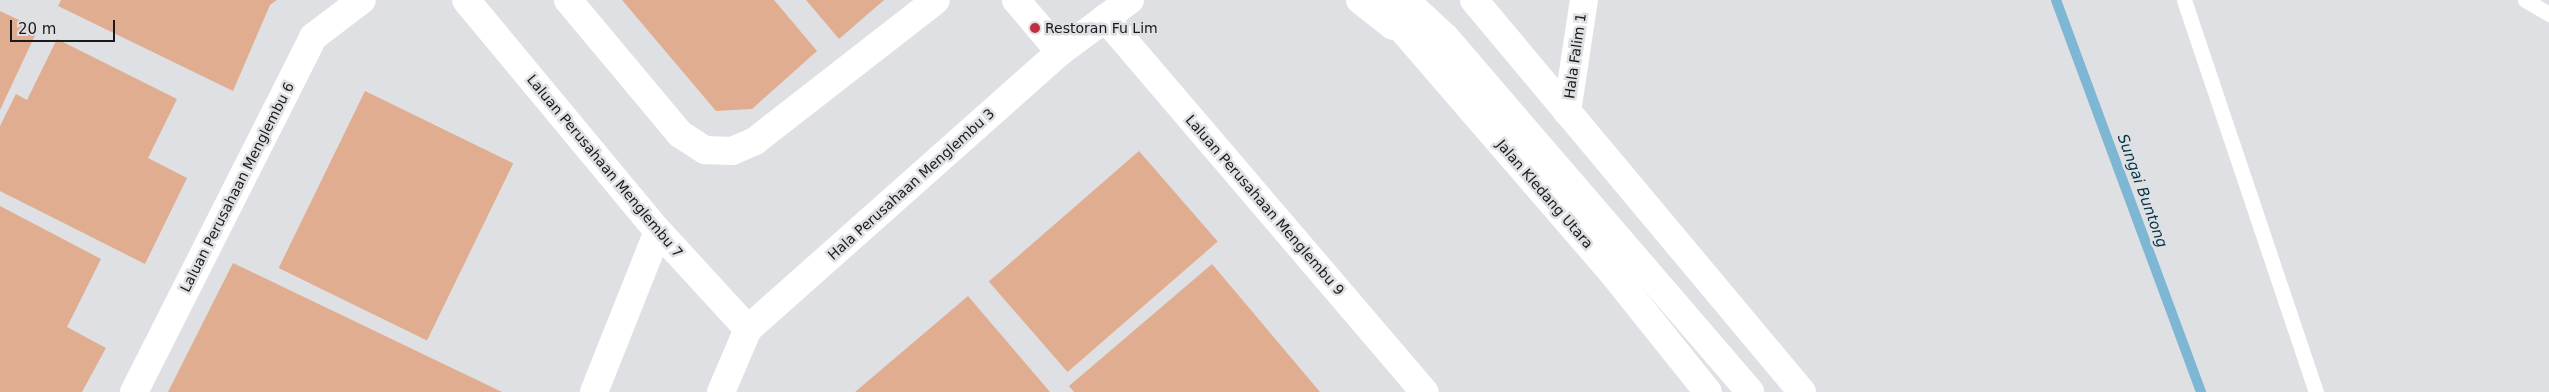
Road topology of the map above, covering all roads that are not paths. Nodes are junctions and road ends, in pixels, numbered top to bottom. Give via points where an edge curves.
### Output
1 (362, 0) edge
2 (466, 0) edge
3 (568, 0) edge
4 (936, 0) edge
5 (1016, 0) edge
6 (1130, 0) edge
7 (1360, 0) edge
8 (1377, 0) edge
9 (1405, 0) edge
10 (1584, 0) edge
11 (2184, 0) edge
12 (2525, 0) edge
13 (1481, 1) edge
14 (2549, 14) edge
15 (1105, 18) junction
16 (1410, 39) junction
17 (1060, 52) junction
18 (1567, 112) junction
19 (658, 231) junction
20 (748, 329) junction
21 (134, 392) edge
22 (594, 392) edge
23 (721, 392) edge
24 (1424, 392) edge
25 (1708, 392) edge
26 (1750, 392) edge
27 (1802, 392) edge
28 (2316, 392) edge

1 - 21 street, Laluan Perusahaan Menglembu 6 via 313,37
2 - 19 street, Laluan Perusahaan Menglembu 7
3 - 4 street via 680,134 705,150 732,152 755,141
5 - 17 street
6 - 15 street, Hala Perusahaan Menglembu 3
7 - 16 street
8 - 16 street, Jalan Kledang Utara
9 - 26 street via 1445,37
10 - 18 street, Hala Falim 1
11 - 28 lane
12 - 14 lane
13 - 18 street
15 - 17 street, Hala Perusahaan Menglembu 3
15 - 24 street, Laluan Perusahaan Menglembu 9
16 - 25 street, Jalan Kledang Utara via 1611,271
17 - 20 street, Hala Perusahaan Menglembu 3
18 - 27 street
19 - 20 street, Laluan Perusahaan Menglembu 7
19 - 22 street
20 - 23 street, Hala Perusahaan Menglembu 3

